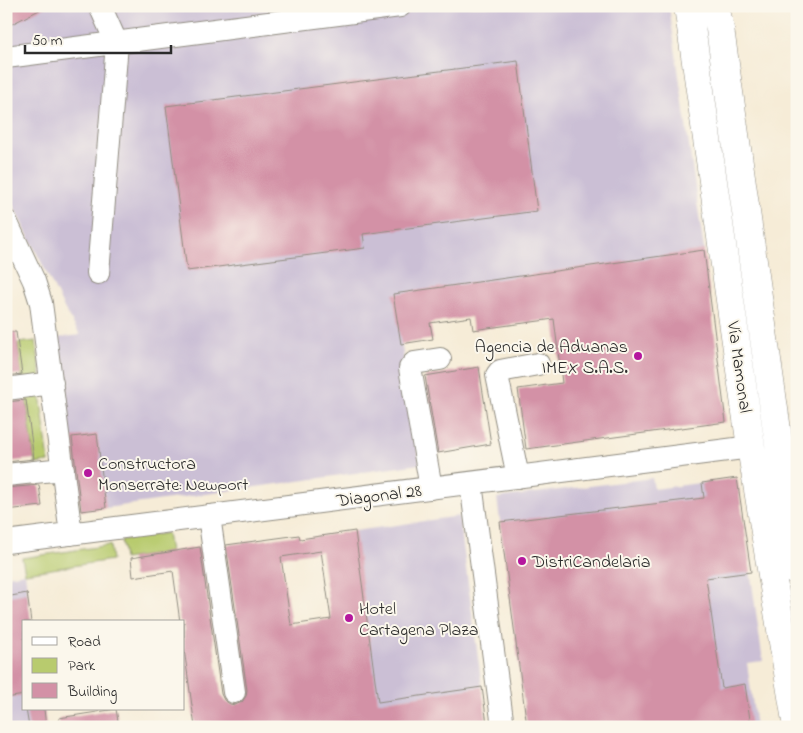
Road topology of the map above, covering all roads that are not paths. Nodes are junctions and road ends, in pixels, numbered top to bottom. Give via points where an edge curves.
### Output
1 (100, 6) edge
2 (400, 6) edge
3 (688, 6) edge
4 (715, 6) edge
5 (117, 44) junction
6 (6, 57) edge
7 (6, 221) edge
8 (98, 274) dead end
9 (440, 359) dead end
10 (538, 364) dead end
11 (52, 383) junction
12 (6, 389) edge
13 (751, 447) junction
14 (63, 469) junction
15 (6, 475) edge
16 (518, 477) junction
17 (471, 483) junction
18 (431, 488) junction
19 (209, 516) junction
20 (71, 534) junction
21 (6, 542) edge
22 (797, 571) edge
23 (234, 692) dead end
24 (503, 727) edge
25 (797, 727) edge

1 - 5 street
2 - 5 street
3 - 13 main road, Vía Mamonal
4 - 22 main road, Vía Mamonal
5 - 6 street
5 - 8 street
7 - 11 street via 41,303
9 - 18 street via 414,363 410,368
10 - 16 street via 500,371 497,375
11 - 12 street
11 - 14 street
13 - 16 street, Diagonal 28
13 - 25 main road, Vía Mamonal
14 - 15 street
14 - 20 street
16 - 17 street, Diagonal 28
17 - 18 street, Diagonal 28
17 - 24 street
18 - 19 street, Diagonal 28
19 - 20 street, Diagonal 28
19 - 23 street
20 - 21 street, Diagonal 28

